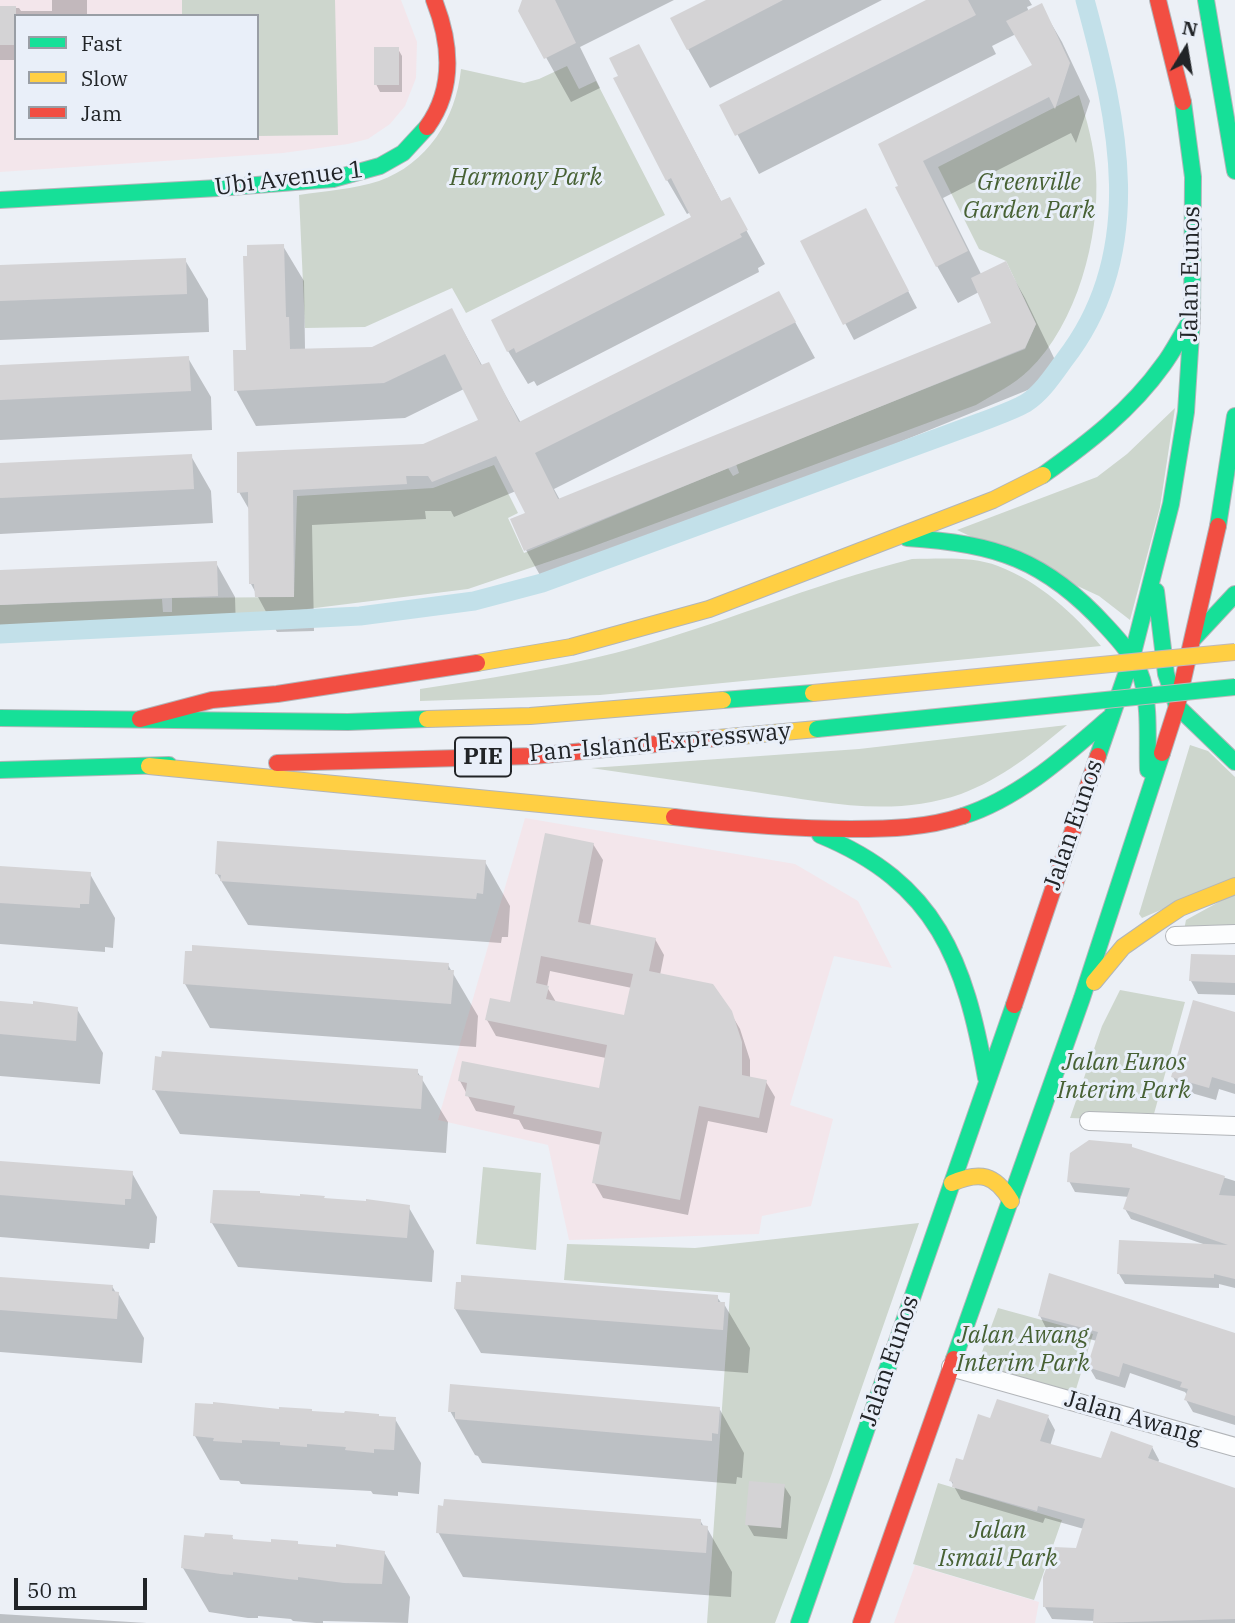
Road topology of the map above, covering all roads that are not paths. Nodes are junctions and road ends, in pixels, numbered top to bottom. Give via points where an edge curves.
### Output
1 (434, 0) edge
2 (1158, 0) edge
3 (1206, 0) edge
4 (1235, 171) edge
5 (0, 200) edge
6 (1192, 319) junction
7 (1235, 416) edge
8 (895, 538) junction
9 (1154, 571) junction
10 (1209, 571) junction
11 (1235, 594) edge
12 (1194, 637) junction
13 (1163, 652) junction
14 (1235, 652) edge
15 (1132, 657) junction
16 (1166, 674) junction
17 (1142, 678) junction
18 (1235, 687) edge
19 (1145, 702) junction
20 (1177, 706) junction
21 (1110, 717) junction
22 (0, 718) edge
23 (141, 719) junction
24 (1235, 762) edge
25 (149, 766) junction
26 (0, 770) edge
27 (1088, 783) junction
28 (1149, 792) junction
29 (809, 830) junction
30 (1235, 886) edge
31 (1235, 934) edge
32 (1175, 936) dead end
33 (1082, 998) junction
34 (987, 1083) junction
35 (1089, 1121) dead end
36 (1235, 1126) edge
37 (952, 1183) junction
38 (1011, 1200) junction
39 (951, 1367) junction
40 (1235, 1447) edge
41 (799, 1623) edge
42 (861, 1623) edge

1 - 5 main road, Ubi Avenue 1 via 449,53 443,98 418,139 379,166 291,183
2 - 6 main road, Jalan Eunos via 1181,90 1193,177
3 - 4 main road
6 - 8 main road via 1146,386 1087,444 1042,475 993,500
6 - 9 main road, Jalan Eunos via 1186,412
7 - 10 main road
8 - 15 main road via 964,542 1001,550 1034,566 1075,592
8 - 23 main road via 709,609 571,647 277,694 212,700
9 - 13 main road
9 - 15 main road, Jalan Eunos
10 - 12 main road
10 - 13 main road via 1183,626
11 - 12 main road
12 - 16 main road
12 - 20 main road
13 - 16 main road
13 - 17 main road
14 - 23 main road, Pan-Island Expressway / PIE, bridge via 530,716 348,722
15 - 17 main road
15 - 21 main road, Jalan Eunos
16 - 19 main road
16 - 20 main road
17 - 19 main road
17 - 21 main road
18 - 25 main road, Pan-Island Expressway / PIE, bridge via 533,756
19 - 27 main road
19 - 28 main road
20 - 24 main road
20 - 28 main road
21 - 27 main road, Jalan Eunos
21 - 29 main road via 1052,766 997,803 945,822 889,829
22 - 23 main road, Pan-Island Expressway / PIE
25 - 26 main road, Pan-Island Expressway / PIE
25 - 29 main road
27 - 34 main road, Jalan Eunos
28 - 33 main road
29 - 34 main road via 859,852 931,915 960,971
30 - 33 main road via 1180,908 1123,947
31 - 32 street
33 - 38 main road
34 - 37 main road, Jalan Eunos
35 - 36 street
37 - 38 main road via 988,1176
37 - 41 main road, Jalan Eunos
38 - 39 main road
39 - 40 street, Jalan Awang
39 - 42 main road

